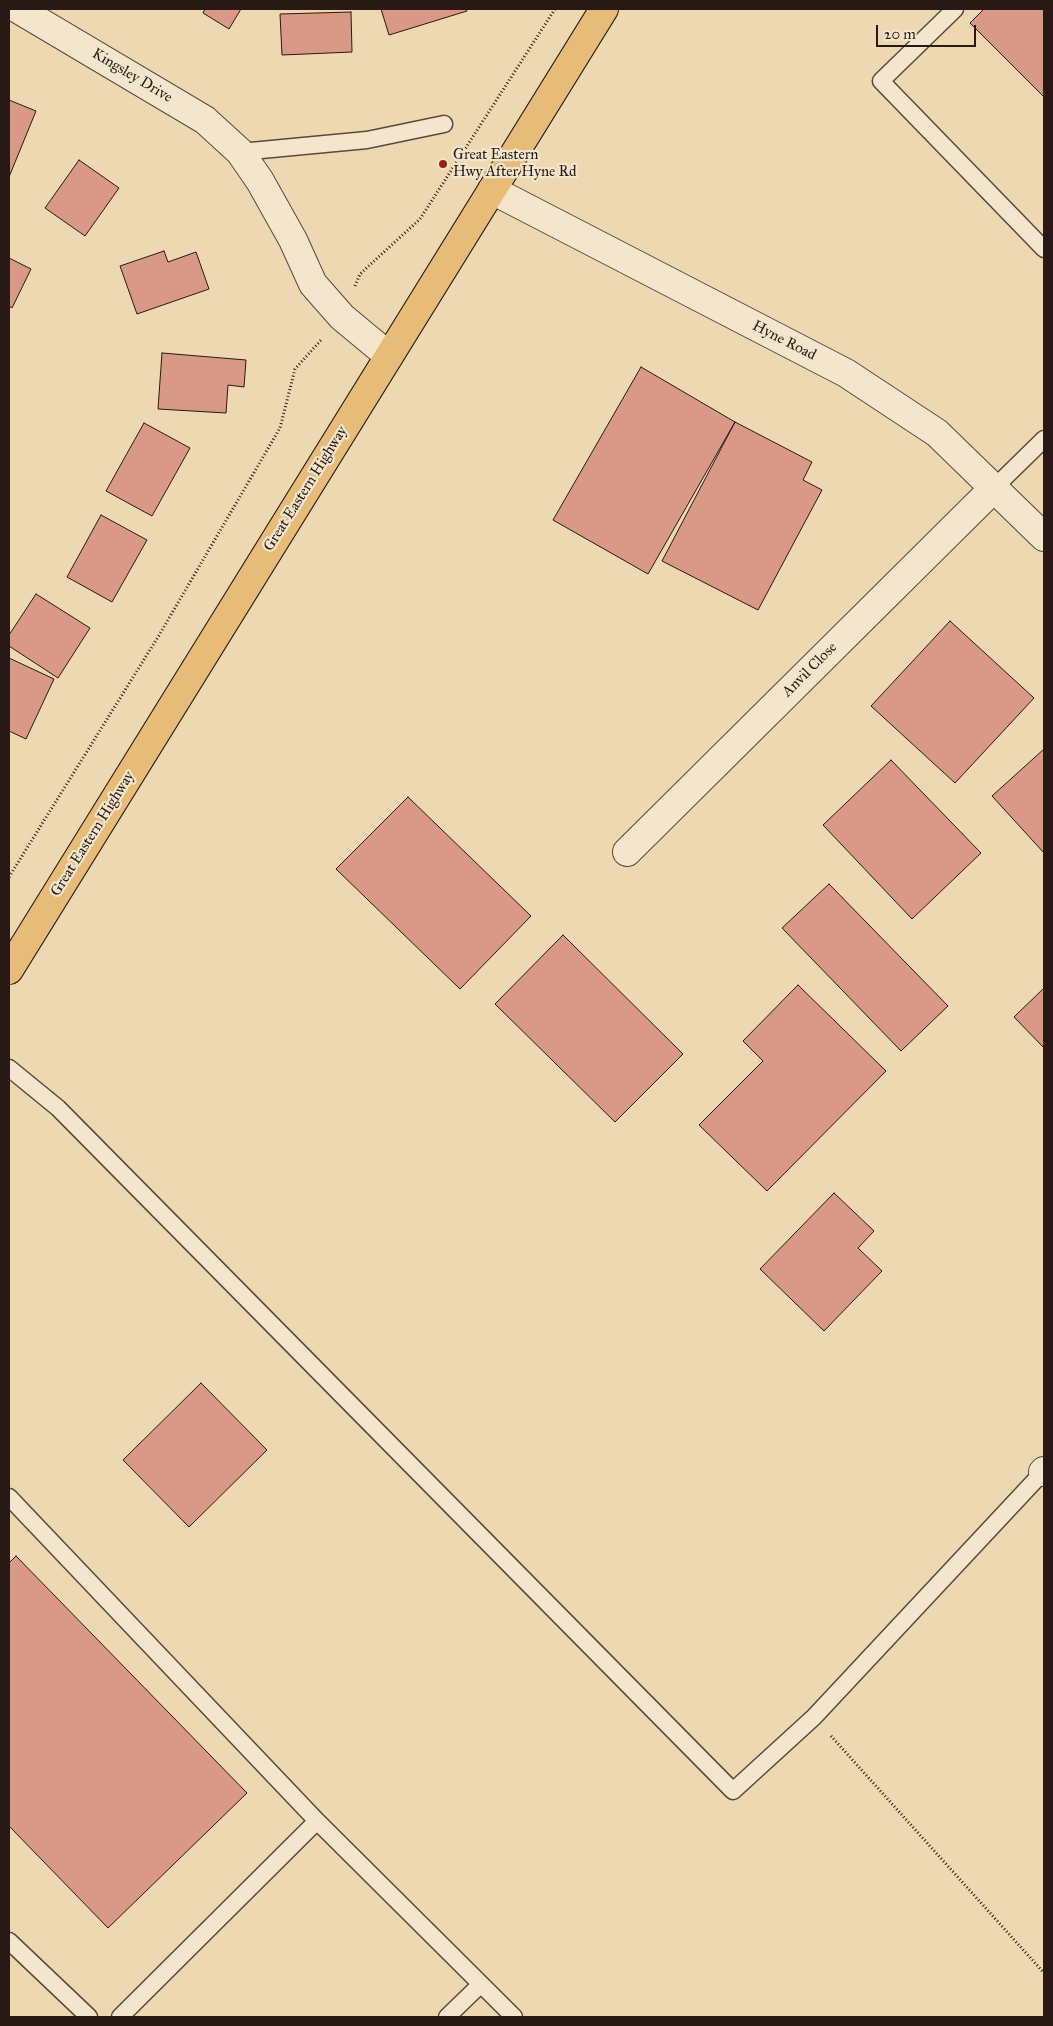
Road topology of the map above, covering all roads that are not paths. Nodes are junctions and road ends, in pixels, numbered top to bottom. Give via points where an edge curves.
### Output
1 (18, 9) edge
2 (604, 9) edge
3 (955, 9) edge
4 (444, 124) dead end
5 (240, 152) junction
6 (492, 190) junction
7 (1044, 249) edge
8 (388, 356) junction
9 (1044, 439) edge
10 (993, 489) junction
11 (1044, 538) edge
12 (627, 852) dead end
13 (9, 970) edge
14 (9, 1068) edge
15 (1044, 1471) edge
16 (9, 1497) edge
17 (317, 1821) junction
18 (9, 1941) edge
19 (481, 1984) junction
20 (89, 2017) edge
21 (120, 2017) edge
22 (447, 2017) edge
23 (514, 2017) edge

1 - 5 street, Kingsley Drive via 205,120
2 - 6 highway, Great Eastern Highway
3 - 7 lane via 881,81
4 - 5 lane via 367,140
5 - 8 street, Kingsley Drive via 293,240 313,284 342,316
6 - 8 highway, Great Eastern Highway
6 - 10 street, Hyne Road via 846,373 937,433
8 - 13 highway, Great Eastern Highway
9 - 10 lane
10 - 11 street, Hyne Road
10 - 12 street, Anvil Close
14 - 15 lane via 58,1108 733,1791 814,1717
16 - 17 lane
17 - 19 lane
17 - 21 lane
18 - 20 lane
19 - 22 lane
19 - 23 lane

